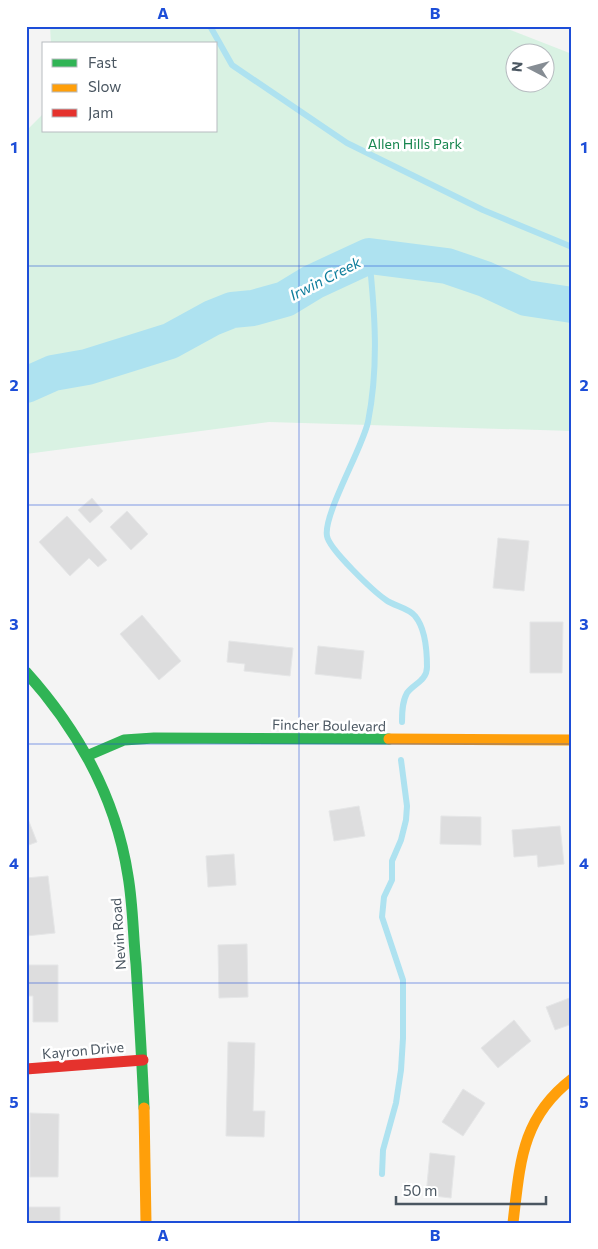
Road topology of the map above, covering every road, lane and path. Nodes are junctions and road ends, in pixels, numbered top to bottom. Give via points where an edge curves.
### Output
1 (26, 672) edge
2 (572, 740) edge
3 (90, 756) junction
4 (143, 1060) junction
5 (26, 1069) edge
6 (572, 1079) edge
7 (146, 1223) edge
8 (513, 1223) edge

1 - 3 street, Nevin Road via 47,693
2 - 3 street, Fincher Boulevard via 154,738 124,740
3 - 4 street, Nevin Road via 111,805 127,865
4 - 5 street, Kayron Drive
4 - 7 street, Nevin Road
6 - 8 street via 552,1095 528,1132

